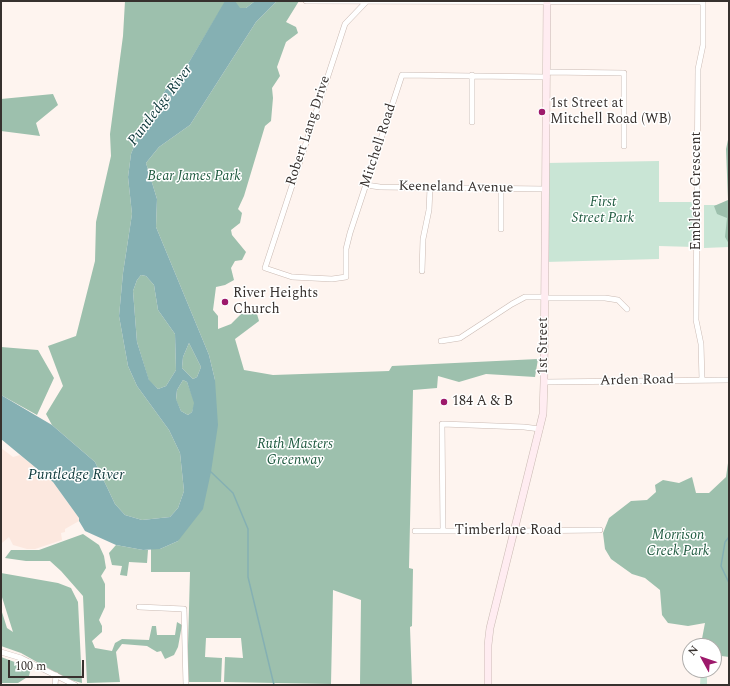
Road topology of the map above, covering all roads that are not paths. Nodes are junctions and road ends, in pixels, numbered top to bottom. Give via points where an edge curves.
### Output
1 (306, 1) edge
2 (366, 1) edge
3 (547, 2) edge
4 (703, 2) edge
5 (472, 75) junction
6 (547, 75) junction
7 (472, 122) dead end
8 (624, 146) dead end
9 (366, 185) junction
10 (430, 188) junction
11 (501, 188) junction
12 (546, 189) junction
13 (501, 229) dead end
14 (264, 268) joint
15 (422, 271) dead end
16 (545, 297) junction
17 (626, 309) dead end
18 (441, 341) dead end
19 (702, 380) junction
20 (729, 380) edge
21 (544, 382) junction
22 (540, 430) junction
23 (600, 530) dead end
24 (415, 531) dead end
25 (443, 531) junction
26 (515, 532) junction
27 (139, 607) dead end
28 (1, 652) edge
29 (56, 675) junction
30 (55, 685) edge
31 (74, 685) edge
32 (186, 685) edge
33 (488, 685) edge

1 - 2 street
2 - 3 street
2 - 14 street, Robert Lang Drive via 345,24
3 - 4 street
3 - 6 street, 1st Street
4 - 19 street, Embleton Crescent via 703,45 698,69 696,320 701,344
5 - 6 street, Mitchell Road
5 - 7 street
5 - 9 street, Mitchell Road via 402,75
6 - 8 street, Mitchell Road via 624,73
6 - 12 street, 1st Street
9 - 10 street, Keeneland Avenue
9 - 14 street, Mitchell Road via 348,243 346,277 292,277
10 - 11 street, Keeneland Avenue
10 - 15 street via 429,210 423,239
11 - 12 street, Keeneland Avenue
11 - 13 street
12 - 16 street, 1st Street
16 - 17 street via 605,298 618,300
16 - 18 street via 525,297 460,338
16 - 21 street, 1st Street
19 - 20 street, Arden Road
19 - 21 street, Arden Road
21 - 22 street, 1st Street
22 - 25 street via 524,427 442,424
22 - 26 street, 1st Street
23 - 26 street, Timberlane Road
24 - 25 street, Timberlane Road
25 - 26 street, Timberlane Road
26 - 33 street, 1st Street via 490,628
27 - 32 street via 184,609
28 - 29 street via 21,658
29 - 30 street
29 - 31 street

